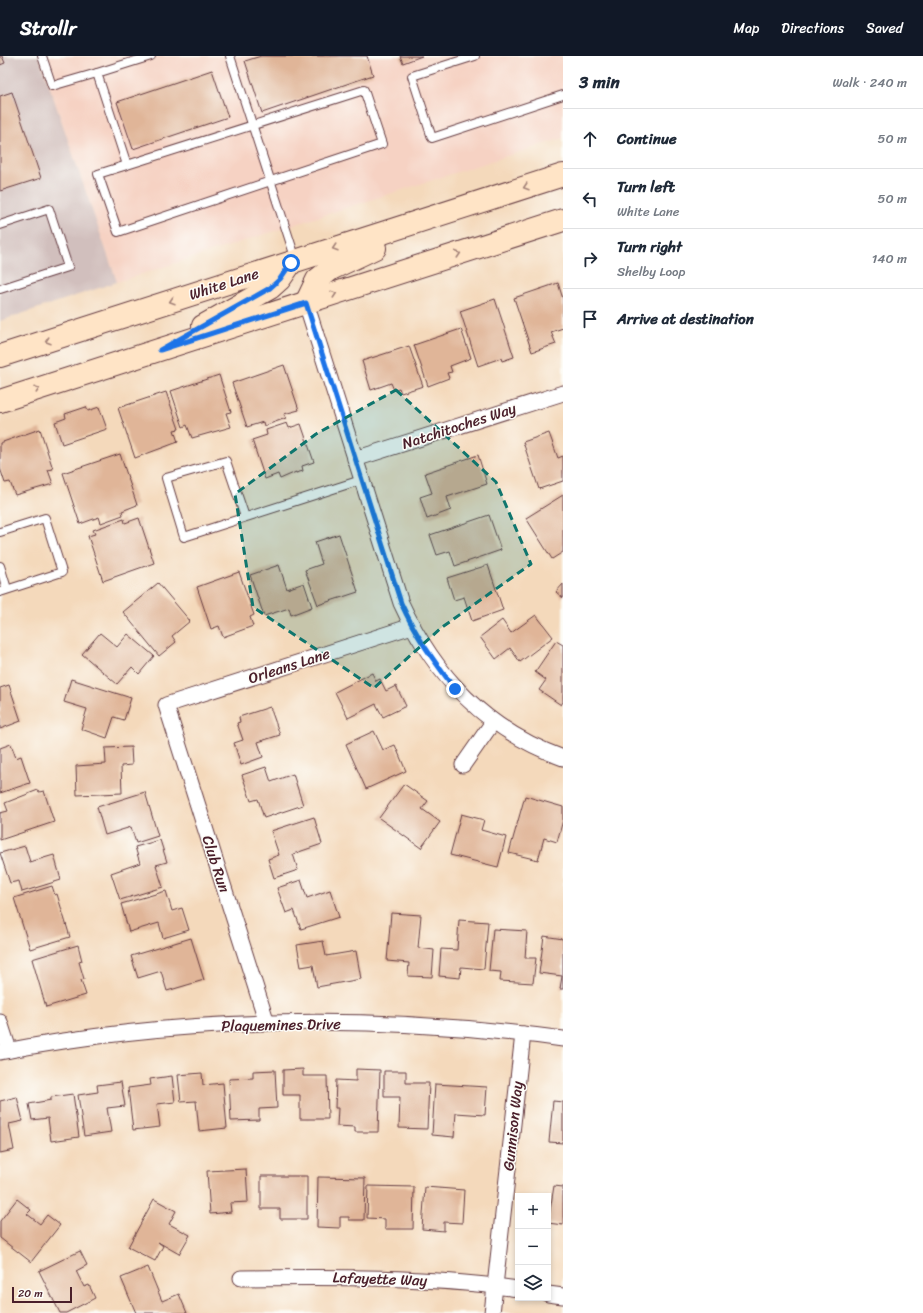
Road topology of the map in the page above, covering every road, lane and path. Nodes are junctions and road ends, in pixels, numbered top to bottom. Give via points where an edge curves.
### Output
1 (42, 56) edge
2 (151, 56) edge
3 (230, 56) edge
4 (475, 56) edge
5 (97, 73) junction
6 (563, 95) edge
7 (252, 125) junction
8 (127, 165) junction
9 (563, 175) edge
10 (271, 182) junction
11 (462, 208) junction
12 (563, 220) edge
13 (0, 225) edge
14 (294, 262) junction
15 (0, 289) edge
16 (306, 303) junction
17 (160, 350) junction
18 (0, 356) edge
19 (563, 393) edge
20 (0, 401) edge
21 (355, 459) junction
22 (361, 480) junction
23 (245, 517) junction
24 (0, 532) edge
25 (0, 566) edge
26 (4, 591) edge
27 (412, 626) junction
28 (166, 705) joint
29 (493, 722) junction
30 (563, 758) edge
31 (463, 766) dead end
32 (0, 1022) edge
33 (267, 1023) junction
34 (523, 1034) junction
35 (563, 1039) edge
36 (4, 1051) edge
37 (241, 1278) dead end
38 (495, 1286) junction
39 (515, 1289) edge
40 (551, 1294) edge
41 (563, 1296) edge
42 (492, 1313) edge

1 - 5 lane via 52,86
2 - 5 lane
3 - 7 lane
4 - 6 lane via 412,76 432,138
5 - 8 lane
7 - 8 lane
7 - 10 lane
7 - 10 lane via 364,90 382,144
8 - 10 lane via 98,174 118,232
9 -> 11 main road, White Lane
10 - 14 lane
11 -> 14 main road, White Lane
11 - 16 main road via 331,269 318,280
16 -> 12 main road
13 - 15 lane via 49,209 68,267
14 - 17 main road via 270,288
14 -> 18 main road, White Lane
16 - 17 main road
16 - 21 street
20 -> 17 main road
19 - 21 street, Natchitoches Way
21 - 22 street
22 - 23 lane
22 - 27 street via 401,603
23 - 23 lane via 184,537 166,478 226,461
24 - 26 lane via 45,518 62,572
25 - 26 lane
27 - 28 street, Orleans Lane
27 - 29 street via 429,655 455,689
28 - 33 street, Club Run
29 - 30 street via 542,751
29 - 31 street
32 - 36 street
33 - 34 street, Plaquemines Drive via 368,1023
33 - 36 street, Plaquemines Drive via 86,1038
34 - 35 street, Plaquemines Drive
34 - 38 street, Gunnison Way
37 - 38 street, Lafayette Way via 362,1277
38 - 39 street, Lafayette Way
38 - 42 street, Gunnison Way
40 - 41 street

